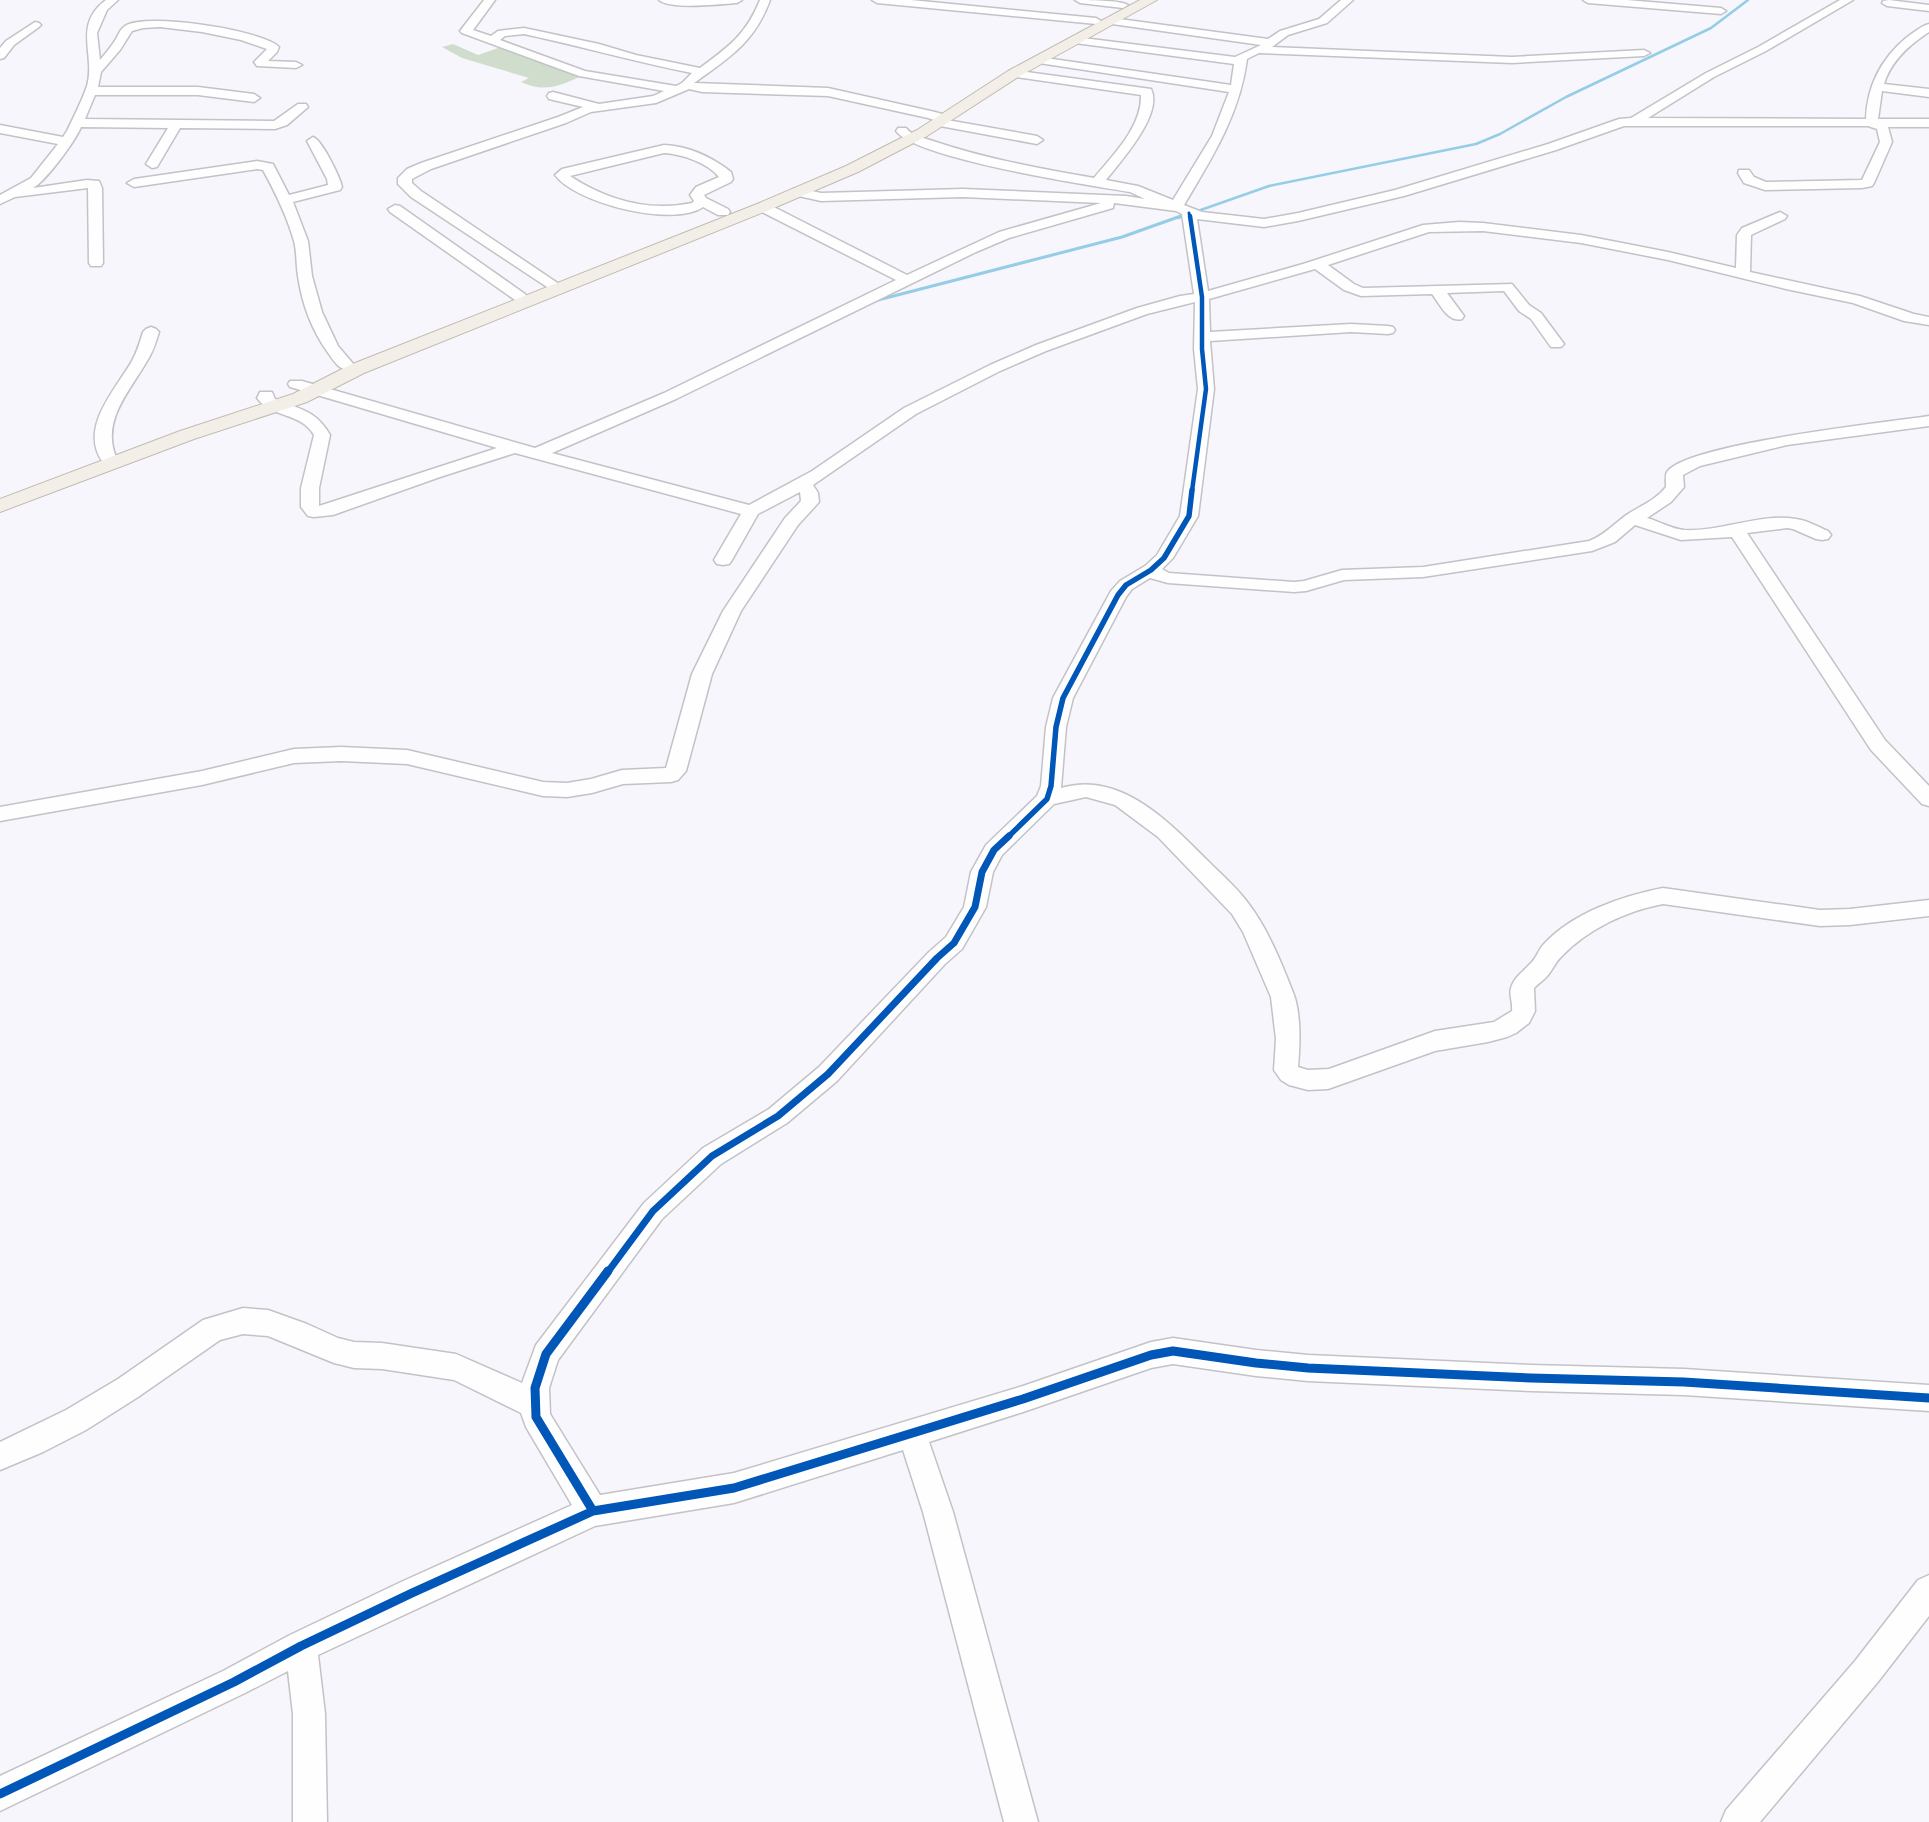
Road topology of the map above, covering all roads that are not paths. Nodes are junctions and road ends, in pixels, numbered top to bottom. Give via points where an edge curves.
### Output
1 (113, 0) edge
2 (490, 0) edge
3 (664, 0) edge
4 (737, 0) edge
5 (765, 0) edge
6 (877, 0) edge
7 (1080, 0) edge
8 (1348, 0) edge
9 (1588, 0) edge
10 (1848, 0) edge
11 (1887, 3) dead end
12 (1929, 8) edge
13 (1129, 9) edge
14 (1721, 11) dead end
15 (35, 25) dead end
16 (1929, 27) edge
17 (1266, 30) dead end
18 (1284, 33) junction
19 (1075, 40) junction
20 (619, 41) dead end
21 (496, 43) junction
22 (1272, 43) junction
23 (1258, 50) junction
24 (1307, 52) junction
25 (1644, 53) dead end
26 (624, 54) junction
27 (0, 56) edge
28 (1039, 60) junction
29 (1240, 62) junction
30 (296, 65) dead end
31 (1303, 65) dead end
32 (95, 71) junction
33 (702, 72) junction
34 (1013, 74) junction
35 (688, 85) junction
36 (1877, 87) junction
37 (1235, 89) junction
38 (675, 90) junction
39 (90, 91) junction
40 (1929, 93) edge
41 (553, 96) dead end
42 (254, 98) dead end
43 (598, 107) junction
44 (302, 108) dead end
45 (938, 119) junction
46 (1634, 122) junction
47 (78, 123) junction
48 (1929, 123) edge
49 (176, 124) junction
50 (1872, 124) junction
51 (0, 129) edge
52 (907, 134) junction
53 (1037, 140) dead end
54 (313, 141) dead end
55 (67, 142) junction
56 (152, 164) dead end
57 (1744, 172) dead end
58 (1098, 181) junction
59 (134, 183) dead end
60 (800, 192) junction
61 (15, 193) junction
62 (0, 200) edge
63 (285, 200) junction
64 (1126, 200) junction
65 (701, 201) junction
66 (763, 207) junction
67 (395, 210) dead end
68 (1182, 210) junction
69 (723, 212) junction
70 (1780, 216) dead end
71 (96, 262) dead end
72 (1317, 264) junction
73 (1743, 274) junction
74 (906, 280) junction
75 (552, 284) junction
76 (1436, 290) junction
77 (520, 297) junction
78 (1202, 297) junction
79 (1457, 316) dead end
80 (1929, 321) edge
81 (1388, 330) dead end
82 (151, 332) dead end
83 (1202, 337) junction
84 (1556, 344) dead end
85 (347, 366) junction
86 (296, 384) junction
87 (315, 390) junction
88 (272, 400) junction
89 (1929, 421) edge
90 (515, 448) junction
91 (535, 454) junction
92 (108, 457) junction
93 (803, 483) junction
94 (0, 499) edge
95 (0, 506) edge
96 (751, 511) junction
97 (1634, 519) junction
98 (1737, 531) junction
99 (1822, 535) dead end
100 (723, 560) dead end
101 (1151, 570) junction
102 (1929, 798) edge
103 (1047, 799) junction
104 (0, 814) edge
105 (1929, 908) edge
106 (1929, 1398) edge
107 (536, 1405) junction
108 (912, 1434) junction
109 (0, 1456) edge
110 (594, 1510) junction
111 (1927, 1598) edge
112 (302, 1646) junction
113 (0, 1794) edge
114 (310, 1822) edge
115 (1020, 1822) edge
116 (1738, 1822) edge

1 - 32 street via 102,8 91,34
2 - 21 street via 466,31
3 - 4 street
5 - 33 street via 759,16 736,47
6 - 13 street
7 - 13 street
8 - 18 street via 1323,21
9 - 14 street
10 - 46 street via 1710,75
11 - 12 street
13 - 19 main road
13 - 22 street
13 - 45 main road
15 - 27 street via 10,43
16 - 36 street via 1898,49
17 - 18 street
18 - 22 street
19 - 28 main road
19 - 29 street
20 - 26 street
21 - 26 street via 493,40 502,33 524,31
21 - 38 street via 583,74
22 - 23 street
23 - 24 street
23 - 29 street via 1242,56
24 - 25 street via 1526,60
24 - 31 street
26 - 33 street
28 - 34 main road
28 - 37 street
29 - 37 street
30 - 32 street via 261,64 273,48 221,32 190,26 141,25 127,30
32 - 39 street
33 - 35 street
34 - 45 main road
34 - 58 street via 1147,92 1147,104 1135,134
35 - 38 street
35 - 45 street via 828,92 868,99
36 - 40 street
36 - 50 street via 1871,108
37 - 68 street via 1226,123
38 - 43 street via 651,100
39 - 42 street via 198,91
39 - 47 street
41 - 43 street
43 - 75 street via 426,166 405,178 405,184 416,194
44 - 49 street via 275,125
45 - 52 main road
45 - 53 street
46 - 50 street
46 - 68 street via 1616,123 1568,142 1399,193 1298,217 1255,223 1200,216
47 - 49 street
47 - 55 street
48 - 50 street
49 - 56 street
50 - 57 street via 1882,127 1886,142 1867,183 1764,186 1749,180
51 - 55 street
52 - 58 street via 998,165
52 - 60 main road via 864,163
52 - 69 main road via 843,168 746,208
54 - 63 street via 334,179 334,187
55 - 61 street via 36,181
58 - 68 street via 1142,191
59 - 63 street via 264,165 269,168
60 - 64 street via 821,197 963,193
60 - 66 main road
61 - 62 street
61 - 71 street via 87,184 95,186
63 - 85 street via 301,242 313,308 332,348
64 - 68 street
64 - 74 street via 1004,235
65 - 65 street via 697,206 680,210 633,209 608,201 561,175 674,149 726,175 726,179 697,194
65 - 69 street
66 - 74 street
66 - 87 main road via 404,350
67 - 77 street
68 - 78 street
69 - 75 main road via 718,219
70 - 73 street via 1744,235
72 - 73 street via 1428,228 1459,226 1581,239
72 - 76 street via 1349,287 1362,292
72 - 78 street
73 - 80 street via 1855,299 1901,316
74 - 91 street via 670,396
75 - 77 main road
76 - 79 street
76 - 84 street via 1507,287 1524,308 1536,316
77 - 85 main road
78 - 83 street
78 - 93 street via 1142,311 995,368 910,411
81 - 83 street via 1351,328
82 - 92 street via 141,358 109,414 103,443
83 - 101 street via 1206,389 1189,516 1164,558
85 - 86 main road
86 - 87 street
86 - 88 main road
87 - 88 main road
87 - 90 street
88 - 90 street via 309,417 322,435 310,488 310,507 314,512 327,511
88 - 92 main road
88 - 95 main road
89 - 97 street via 1787,440 1694,462 1674,474 1676,486 1668,497
90 - 91 street
91 - 96 street
92 - 94 main road
93 - 96 street
93 - 104 street via 810,502 790,522 732,611 702,674 676,772 671,775 622,776 592,786 543,789 407,757 294,756 202,778
96 - 100 street
97 - 98 street via 1681,535
97 - 101 street via 1607,541 1592,546 1422,572 1352,574 1300,586 1168,578
98 - 99 street via 1787,523
98 - 102 street via 1878,745
101 - 103 street via 1126,585 1118,595 1063,698
103 - 105 street via 1086,790 1122,800 1166,832 1240,908 1254,931 1283,997 1288,1040 1286,1070 1303,1080 1324,1080 1435,1041 1488,1032 1510,1024 1518,1019 1525,1005 1525,983 1552,952 1573,934 1646,898 1663,896 1820,918
103 - 107 street via 994,850 982,872 975,907 954,943 828,1074 778,1116 712,1156 652,1211 546,1354 536,1388
106 - 108 street via 1684,1382 1308,1368 1173,1351 1151,1355
107 - 109 street via 456,1367 354,1355 275,1326 243,1321 213,1329 76,1420
107 - 110 street via 536,1417
108 - 110 street via 734,1488
108 - 115 street via 938,1512
110 - 112 street via 412,1592
111 - 116 street
112 - 113 street
112 - 114 street via 309,1714

